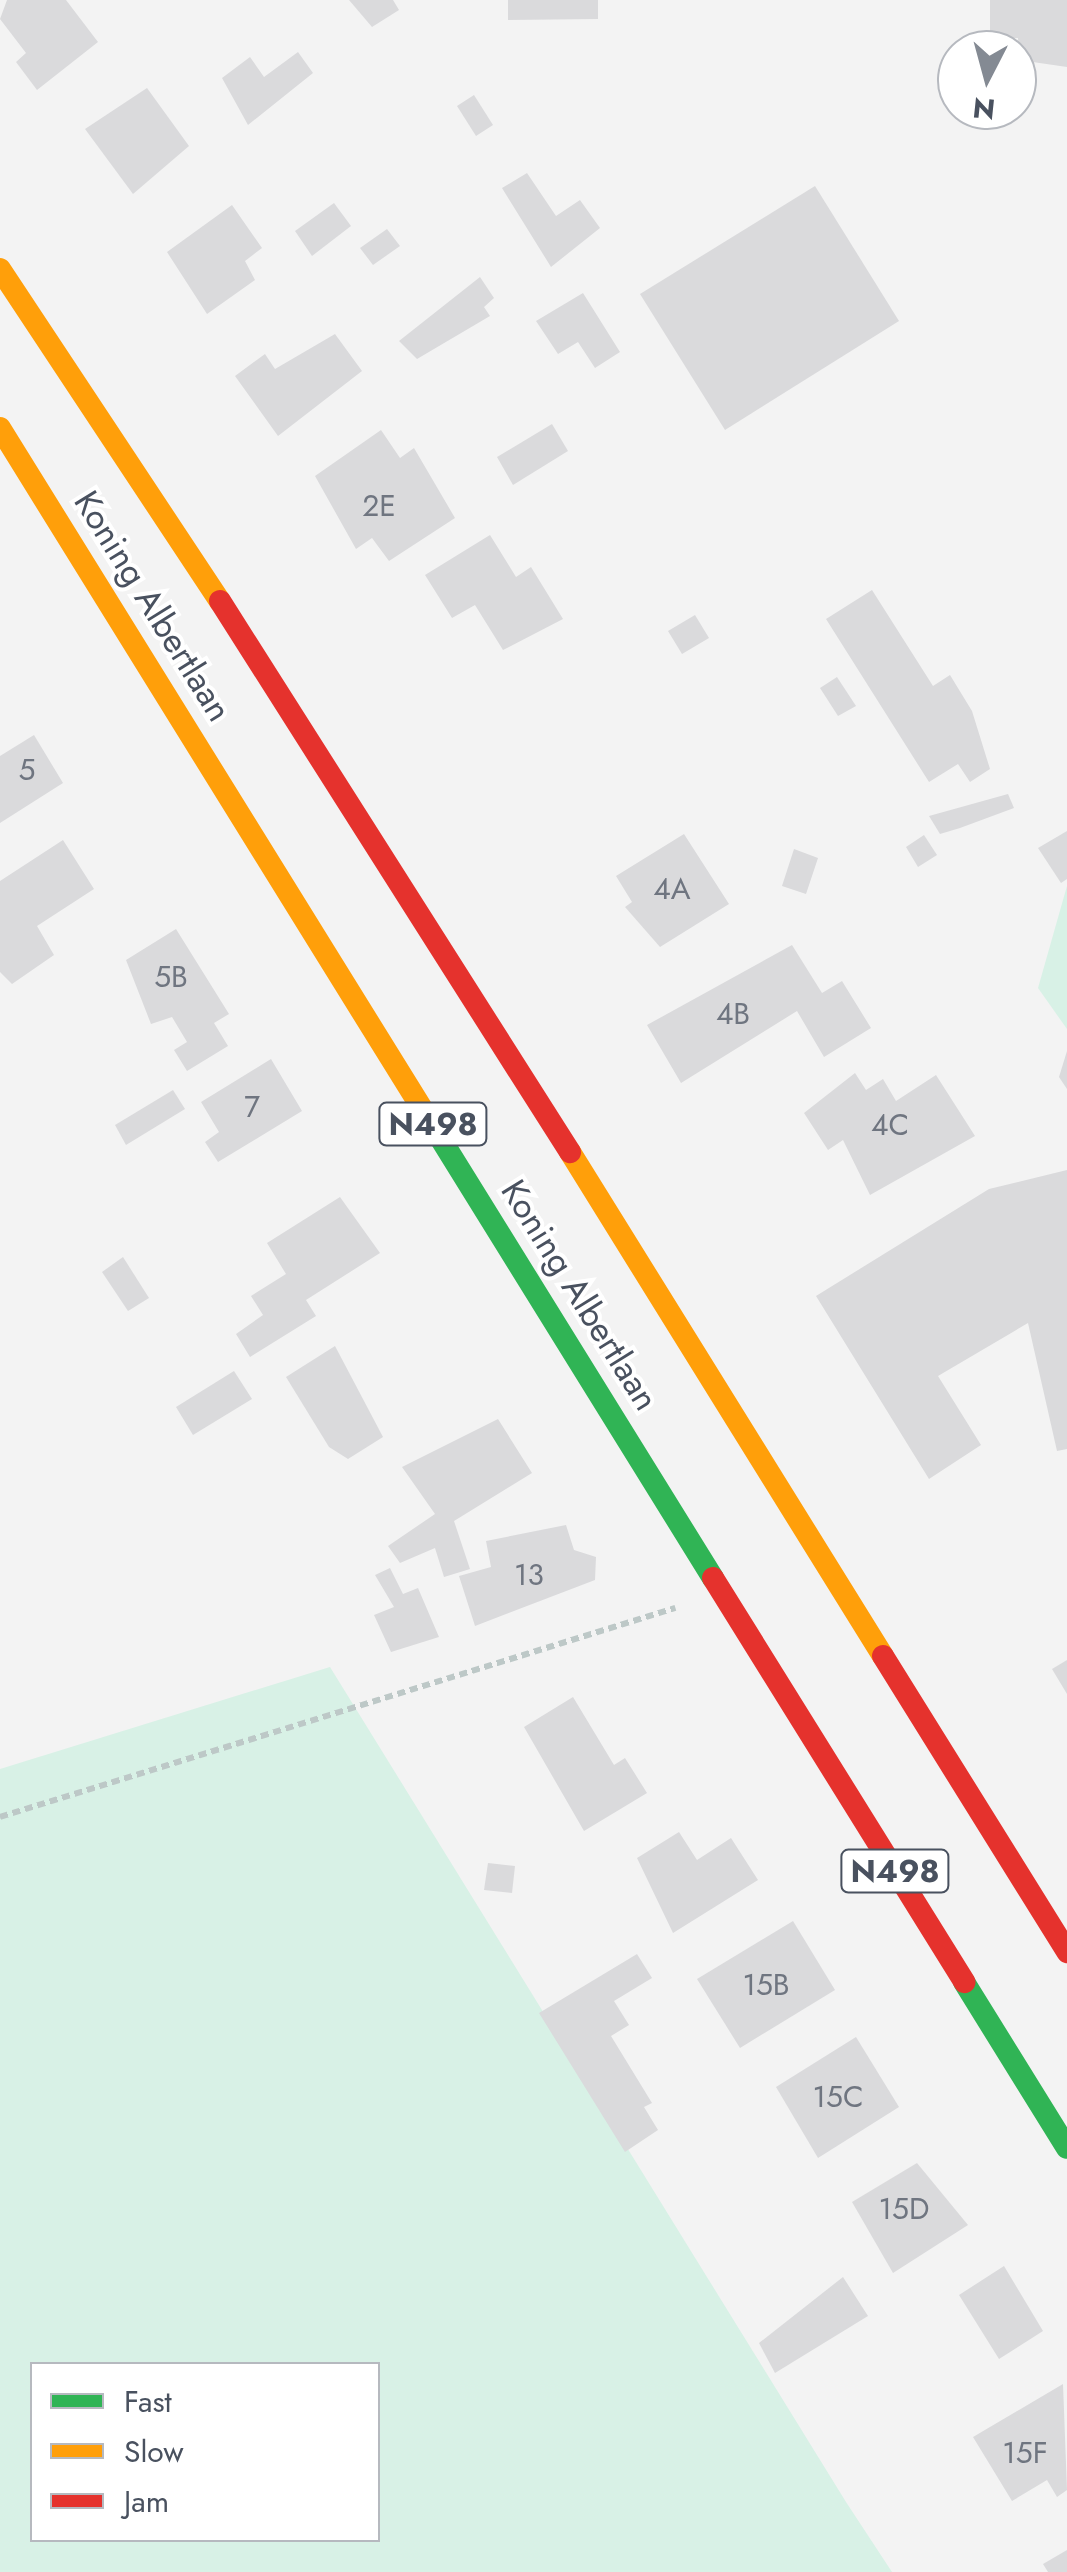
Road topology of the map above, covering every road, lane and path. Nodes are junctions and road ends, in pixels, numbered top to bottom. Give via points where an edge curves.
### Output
1 (0, 269) edge
2 (0, 428) edge
3 (724, 1593) junction
4 (0, 1817) edge
5 (1067, 1952) edge
6 (1067, 2148) edge

1 - 5 main road, Koning Albertlaan / N498 via 317,745
2 - 3 main road, Koning Albertlaan / N498
3 - 4 path
3 - 6 main road, Koning Albertlaan / N498

